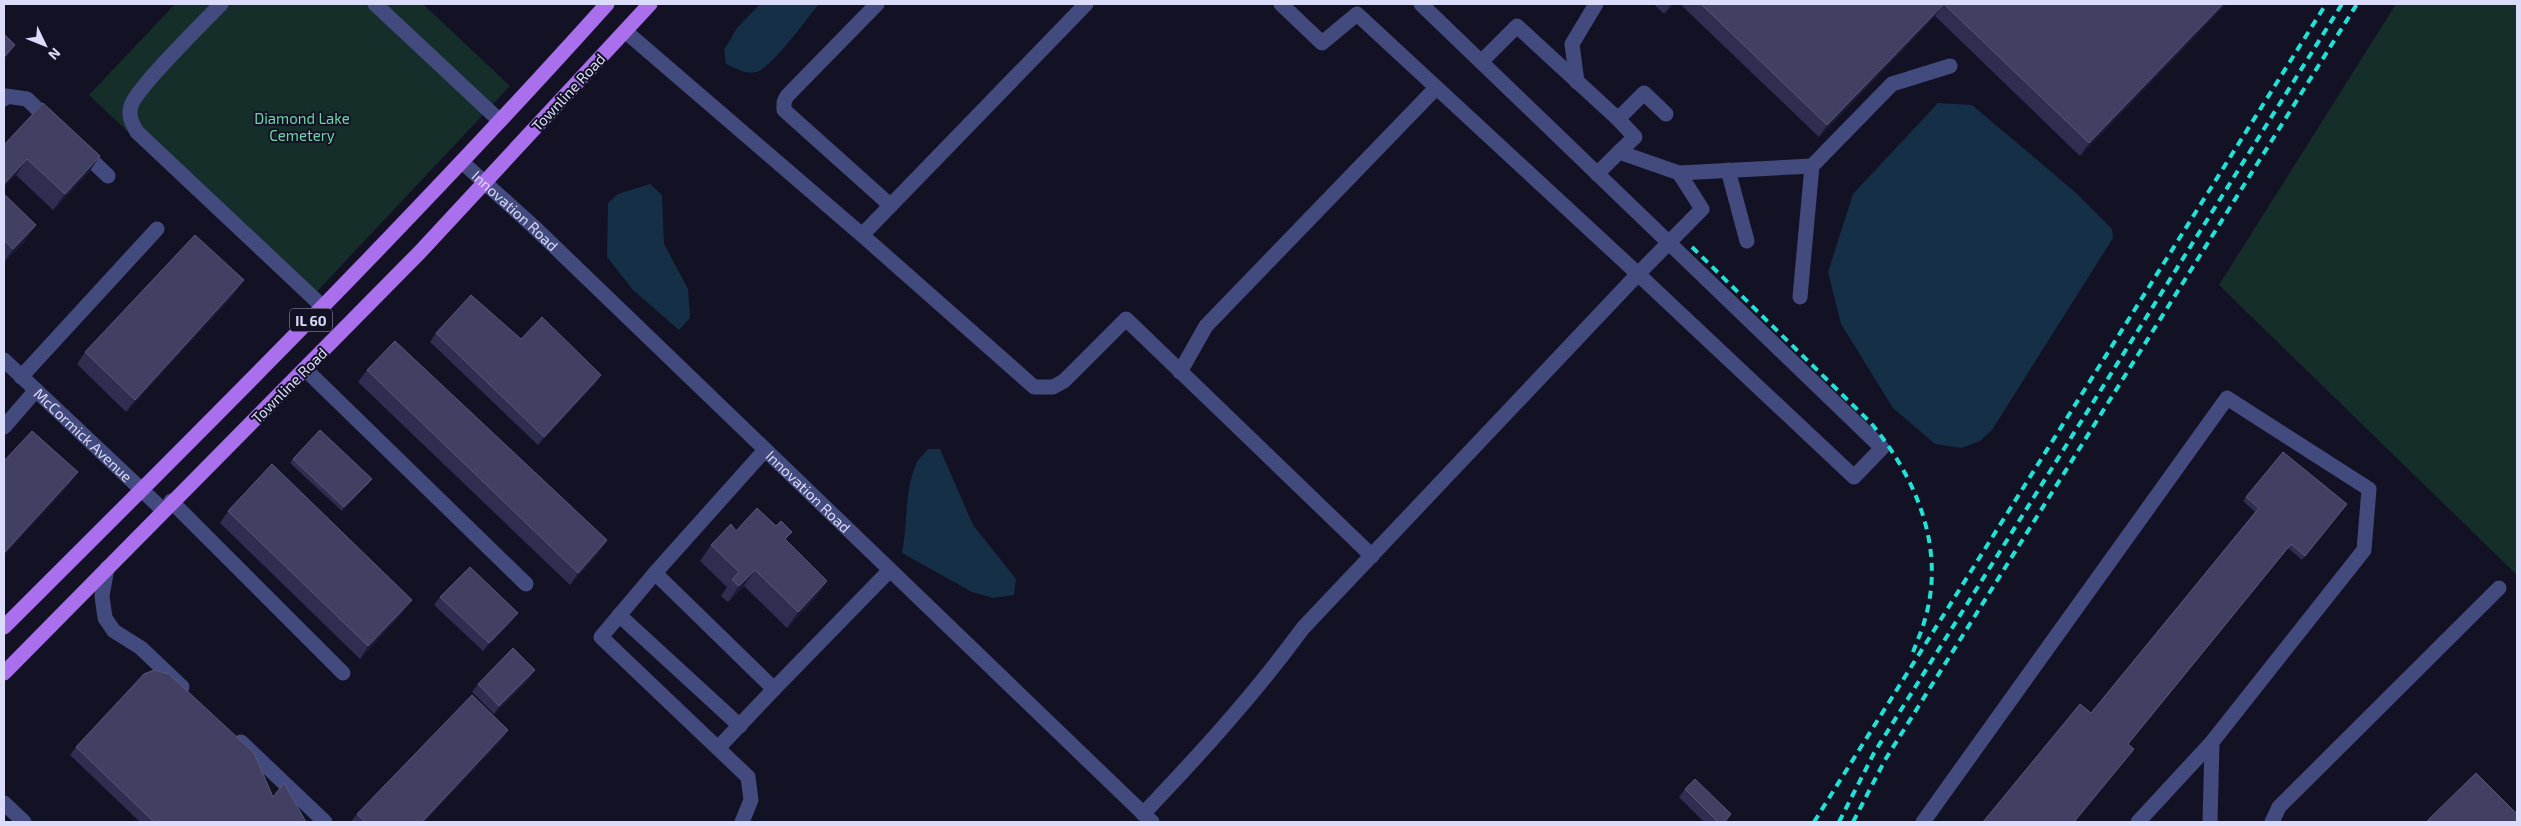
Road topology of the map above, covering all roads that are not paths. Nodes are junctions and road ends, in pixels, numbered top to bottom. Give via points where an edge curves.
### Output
1 (221, 4) edge
2 (375, 4) edge
3 (607, 4) edge
4 (650, 4) edge
5 (877, 4) edge
6 (1086, 4) edge
7 (1281, 4) edge
8 (1420, 4) edge
9 (1596, 4) edge
10 (1362, 9) edge
11 (625, 31) junction
12 (1481, 62) junction
13 (1950, 66) dead end
14 (1577, 82) junction
15 (1436, 88) junction
16 (4, 99) edge
17 (1666, 114) dead end
18 (1618, 119) junction
19 (500, 121) junction
20 (1619, 152) junction
21 (462, 162) junction
22 (1812, 166) junction
23 (1728, 170) junction
24 (1679, 172) junction
25 (1597, 174) junction
26 (108, 176) dead end
27 (485, 183) junction
28 (890, 205) junction
29 (157, 229) dead end
30 (862, 235) junction
31 (1747, 241) dead end
32 (1668, 242) junction
33 (1638, 274) junction
34 (1800, 298) dead end
35 (323, 307) junction
36 (4, 360) edge
37 (305, 369) junction
38 (1180, 372) junction
39 (21, 377) junction
40 (36, 390) junction
41 (4, 427) edge
42 (765, 450) junction
43 (142, 490) junction
44 (167, 506) junction
45 (1372, 556) junction
46 (107, 568) junction
47 (890, 570) junction
48 (654, 573) junction
49 (526, 584) dead end
50 (2499, 588) dead end
51 (619, 615) junction
52 (4, 627) edge
53 (4, 673) edge
54 (343, 674) dead end
55 (774, 689) junction
56 (191, 695) edge
57 (740, 726) junction
58 (233, 735) edge
59 (2212, 742) junction
60 (719, 748) junction
61 (4, 803) edge
62 (1147, 818) edge
63 (24, 822) edge
64 (325, 822) edge
65 (742, 822) edge
66 (1923, 822) edge
67 (2138, 822) edge
68 (2210, 822) edge
69 (2272, 822) edge

1 - 35 street via 145,85 131,104 130,119 137,132
2 - 19 street
3 - 19 main road, Townline Road / IL 60
4 - 11 main road, Townline Road / IL 60
5 - 28 street via 787,96 784,110
6 - 28 street
7 - 10 street via 1322,43
8 - 12 street
9 - 14 street via 1572,44
10 - 15 street
11 - 27 main road, Townline Road / IL 60
11 - 30 street
12 - 14 street via 1517,26
12 - 25 street
13 - 22 street via 1892,84
14 - 18 street
15 - 33 street
15 - 38 street via 1206,326
16 - 26 street via 6,96 27,99
17 - 18 street via 1644,93
18 - 20 street via 1635,137
19 - 21 main road, Townline Road / IL 60
20 - 24 street
20 - 25 street
21 - 27 street, Innovation Road
21 - 35 main road, Townline Road / IL 60
22 - 23 street
22 - 34 street
23 - 24 street
23 - 31 street
24 - 32 street via 1702,209
25 - 32 street
27 - 37 main road, Townline Road / IL 60
27 - 42 street, Innovation Road
28 - 30 street
29 - 39 street
30 - 38 street via 1034,386 1053,387 1064,381 1126,319
32 - 33 street
32 - 33 street via 1882,448 1854,477
33 - 45 street
35 - 43 main road, Townline Road / IL 60
36 - 39 street, McCormick Avenue
37 - 44 main road, Townline Road / IL 60
37 - 49 street
38 - 45 street
39 - 40 street, McCormick Avenue
40 - 41 street
40 - 43 street, McCormick Avenue
42 - 47 street, Innovation Road
42 - 48 street
43 - 44 street, McCormick Avenue
43 - 52 main road, Townline Road / IL 60
44 - 46 main road, Townline Road / IL 60
44 - 54 street, McCormick Avenue
45 - 62 street via 1304,628 1266,678
46 - 53 main road, Townline Road / IL 60
46 - 56 street via 102,596 105,618 114,631 141,648
47 - 55 street
47 - 62 street, Innovation Road
48 - 51 street
48 - 55 street
50 - 69 street via 2279,808
51 - 57 street
51 - 60 street via 601,637
55 - 57 street
57 - 60 street
58 - 64 street
59 - 66 street via 2364,550 2369,489 2227,398
59 - 67 street
59 - 68 street
60 - 65 street via 748,777 751,800
61 - 63 street

